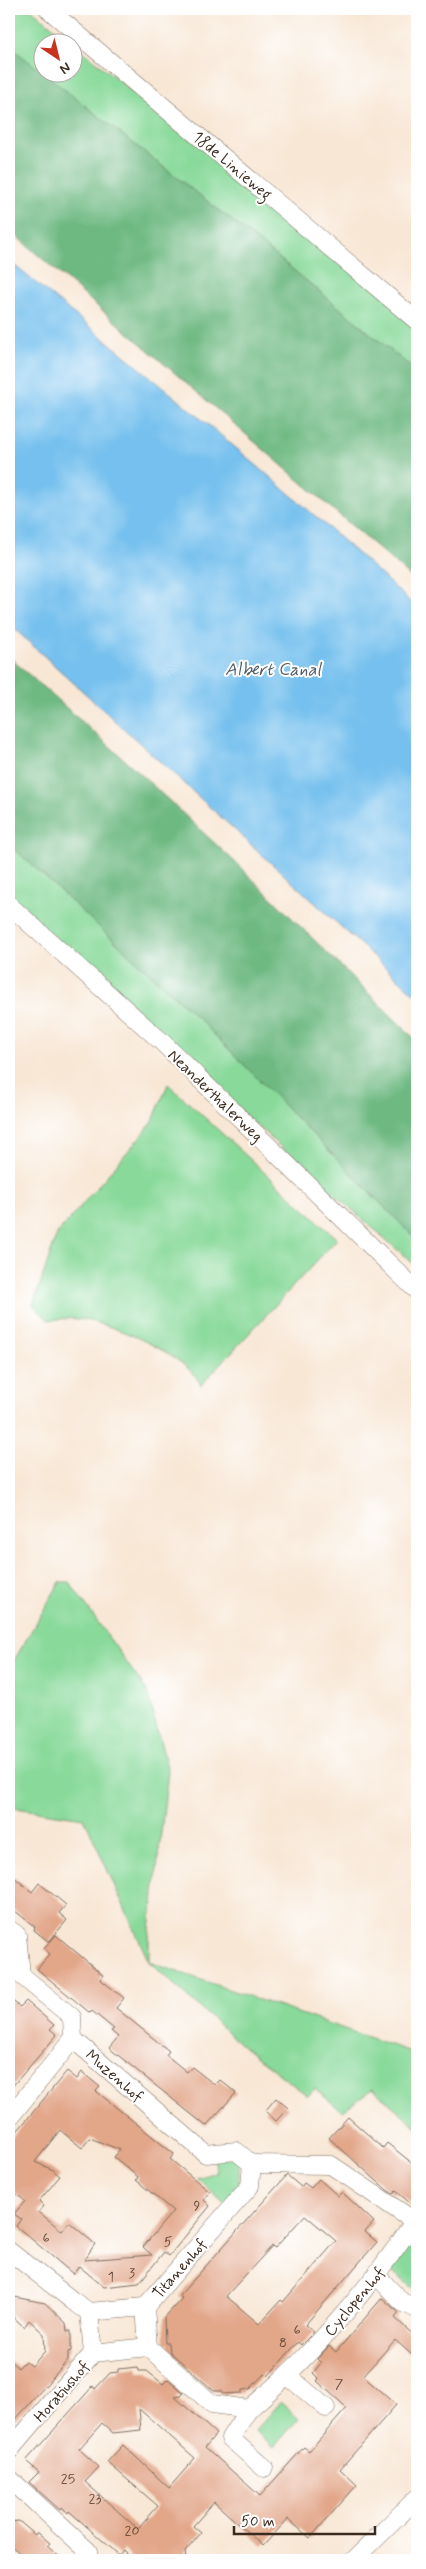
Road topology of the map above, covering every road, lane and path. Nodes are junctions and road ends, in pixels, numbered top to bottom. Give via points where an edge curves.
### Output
1 (48, 9) edge
2 (417, 321) edge
3 (9, 905) edge
4 (417, 1291) edge
5 (9, 1929) edge
6 (15, 1977) edge
7 (73, 2039) junction
8 (9, 2118) edge
9 (252, 2164) junction
10 (416, 2222) edge
11 (9, 2252) edge
12 (377, 2276) junction
13 (145, 2307) junction
14 (417, 2308) edge
15 (89, 2312) junction
16 (148, 2347) junction
17 (93, 2353) junction
18 (288, 2376) junction
19 (326, 2408) dead end
20 (249, 2410) junction
21 (9, 2451) edge
22 (264, 2468) dead end
23 (9, 2478) edge
24 (29, 2496) junction
25 (9, 2497) edge
26 (417, 2498) edge
27 (88, 2560) edge
28 (354, 2560) edge

1 - 2 street, 18de Linieweg
3 - 4 street, Neanderthalerweg via 162,1042
5 - 6 street, Muzenhof via 17,1936
6 - 7 street, Muzenhof via 72,2017
7 - 8 street
7 - 9 street, Muzenhof via 206,2154 236,2150
9 - 10 street via 331,2165
9 - 13 street, Titanenhof via 250,2186
10 - 12 street, Cyclopenhof
11 - 15 street
12 - 14 street via 402,2302
12 - 18 street, Cyclopenhof
13 - 15 street, Titanenhof
13 - 16 street
15 - 17 street
16 - 17 street
16 - 20 street via 212,2404
17 - 21 street, Horatiushof
18 - 19 street
18 - 20 street, Cyclopenhof
20 - 22 street, Cyclopenhof via 230,2438
23 - 24 street
24 - 25 street
24 - 27 street via 88,2551
26 - 28 street

